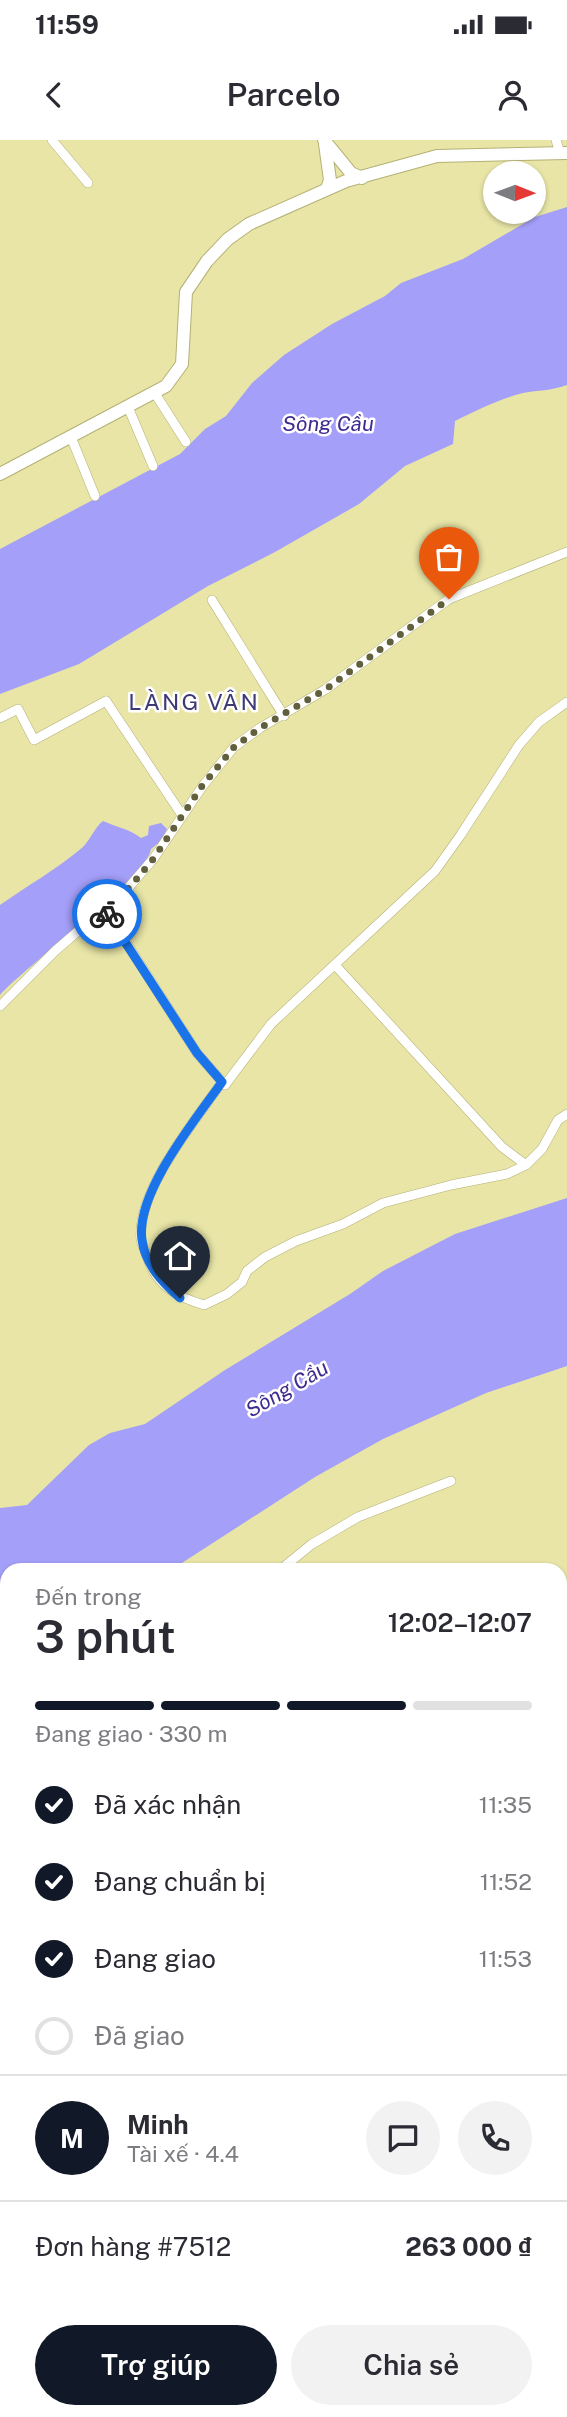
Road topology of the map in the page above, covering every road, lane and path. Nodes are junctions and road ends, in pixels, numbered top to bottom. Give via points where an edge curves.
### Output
1 (52, 140) edge
2 (324, 140) edge
3 (556, 140) edge
4 (563, 153) edge
5 (362, 178) junction
6 (88, 183) dead end
7 (327, 189) junction
8 (154, 392) junction
9 (128, 407) junction
10 (71, 437) junction
11 (186, 442) dead end
12 (153, 466) dead end
13 (0, 474) edge
14 (96, 496) dead end
15 (567, 552) edge
16 (212, 600) dead end
17 (567, 702) edge
18 (284, 716) junction
19 (0, 718) edge
20 (182, 816) junction
21 (104, 908) junction
22 (335, 965) junction
23 (0, 1006) edge
24 (222, 1082) junction
25 (567, 1114) edge
26 (527, 1165) junction
27 (451, 1481) dead end
28 (289, 1563) edge

1 - 6 street
2 - 5 main road via 351,173
2 - 7 main road via 330,180
3 - 4 street
4 - 5 main road via 449,155
5 - 7 main road
7 - 8 main road via 249,224 207,261 186,292 182,363 166,386
8 - 9 main road
8 - 11 street
9 - 10 main road
9 - 12 street
10 - 13 main road
10 - 14 street
15 - 18 street via 449,599
16 - 18 street
17 - 22 street via 539,722 519,745 435,871
18 - 20 street via 234,747
19 - 20 street via 18,709 34,740 106,701
20 - 21 street via 130,887
21 - 23 street
21 - 24 street via 197,1053
22 - 24 street via 271,1024 225,1085
22 - 26 street via 502,1147
24 - 26 street via 153,1189 141,1240 160,1280 180,1298 204,1305 227,1294 265,1258 383,1203 507,1174
25 - 26 street via 558,1119
27 - 28 street via 339,1527

